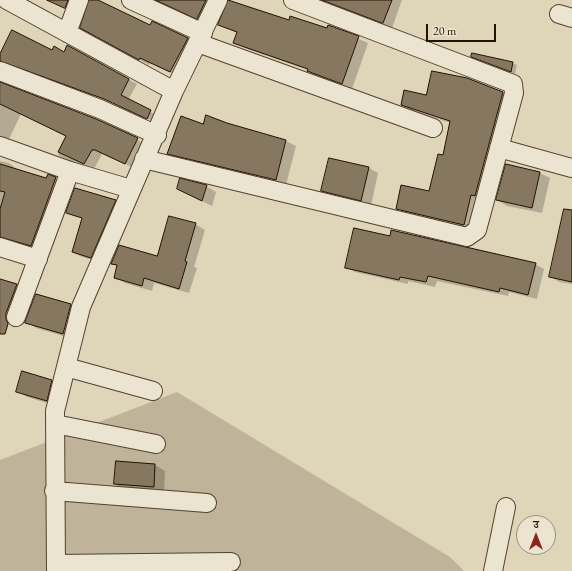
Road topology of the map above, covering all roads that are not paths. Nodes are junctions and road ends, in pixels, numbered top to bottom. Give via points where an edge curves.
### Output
1 (7, 0) edge
2 (79, 0) edge
3 (131, 0) edge
4 (218, 0) edge
5 (293, 0) edge
6 (67, 33) junction
7 (200, 38) junction
8 (0, 71) edge
9 (174, 91) junction
10 (433, 128) dead end
11 (157, 136) junction
12 (0, 146) edge
13 (499, 148) junction
14 (144, 159) junction
15 (572, 168) edge
16 (70, 171) junction
17 (131, 189) junction
18 (0, 247) edge
19 (38, 259) junction
20 (16, 318) dead end
21 (66, 367) junction
22 (153, 391) dead end
23 (55, 424) junction
24 (156, 444) dead end
25 (54, 491) junction
26 (207, 503) dead end
27 (506, 507) dead end
28 (231, 562) dead end
29 (56, 568) edge
30 (493, 571) edge

1 - 6 street
2 - 6 street
3 - 7 street
4 - 7 street
5 - 13 street via 513,84 514,93
6 - 9 street
7 - 9 street
7 - 10 street
8 - 11 street via 100,108
9 - 11 street
11 - 14 street
12 - 16 street
13 - 14 street via 478,228 467,237
13 - 15 street
14 - 17 street
16 - 17 street
16 - 19 street
17 - 21 street via 81,308
18 - 19 street
19 - 20 street
21 - 22 street
21 - 23 street via 55,411
23 - 24 street
23 - 25 street
25 - 26 street
25 - 29 street
27 - 30 street
28 - 29 street

